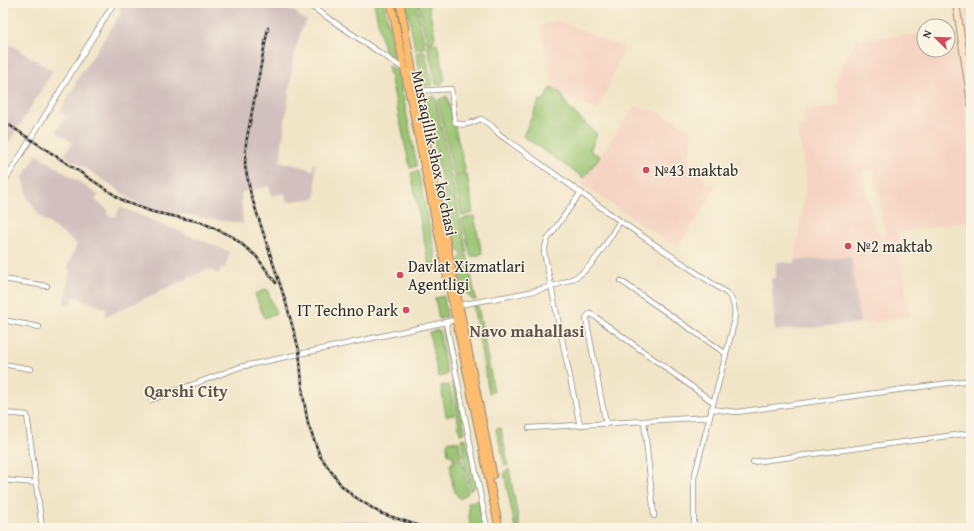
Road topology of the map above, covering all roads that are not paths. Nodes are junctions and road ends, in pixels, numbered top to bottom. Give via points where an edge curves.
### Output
1 (114, 3) edge
2 (306, 3) edge
3 (391, 3) edge
4 (400, 3) edge
5 (956, 3) edge
6 (403, 68) junction
7 (413, 75) junction
8 (416, 91) junction
9 (408, 92) junction
10 (971, 104) edge
11 (3, 184) edge
12 (581, 192) junction
13 (620, 221) junction
14 (3, 278) edge
15 (621, 281) dead end
16 (47, 286) dead end
17 (550, 286) junction
18 (460, 305) junction
19 (3, 320) edge
20 (455, 320) junction
21 (446, 323) junction
22 (39, 327) dead end
23 (725, 353) junction
24 (3, 364) edge
25 (31, 369) dead end
26 (471, 379) junction
27 (971, 380) edge
28 (151, 400) dead end
29 (713, 402) junction
30 (711, 409) junction
31 (3, 413) edge
32 (709, 417) junction
33 (644, 421) junction
34 (606, 424) junction
35 (580, 426) junction
36 (529, 428) dead end
37 (971, 433) edge
38 (753, 462) dead end
39 (3, 480) edge
40 (36, 483) junction
41 (495, 496) junction
42 (654, 516) dead end
43 (42, 528) edge
44 (487, 528) edge
45 (499, 528) edge
46 (504, 528) edge
47 (694, 528) edge

1 - 11 street
2 - 6 street
3 - 6 main road, Mustaqillik shox ko'chasi
4 - 7 main road, Mustaqillik shox ko'chasi
5 - 10 street
6 - 7 street
6 - 9 main road, Mustaqillik shox ko'chasi
7 - 8 main road, Mustaqillik shox ko'chasi
8 - 9 street
8 - 12 street via 451,88 455,122 461,125 481,119 487,122 499,134
8 - 18 main road, Mustaqillik shox ko'chasi
9 - 20 main road, Mustaqillik shox ko'chasi
12 - 13 street
12 - 17 street via 547,240 544,252
13 - 17 street via 583,272 574,279
13 - 23 street via 728,294 733,300 736,310
14 - 16 street
15 - 23 street
17 - 18 street
17 - 35 street
18 - 26 main road, Mustaqillik shox ko'chasi
19 - 22 street
20 - 21 street
20 - 26 main road, Mustaqillik shox ko'chasi
21 - 28 street via 240,367
21 - 44 street
23 - 29 street
24 - 25 street
26 - 41 main road, Mustaqillik shox ko'chasi
27 - 30 street via 737,412
29 - 30 street
29 - 34 street via 590,313 586,318
30 - 32 street
31 - 40 street via 27,415
32 - 33 street
32 - 47 street via 694,478
33 - 34 street
33 - 42 street
34 - 35 street
35 - 36 street
37 - 38 street
39 - 40 street
40 - 43 street
41 - 45 main road
41 - 46 main road

